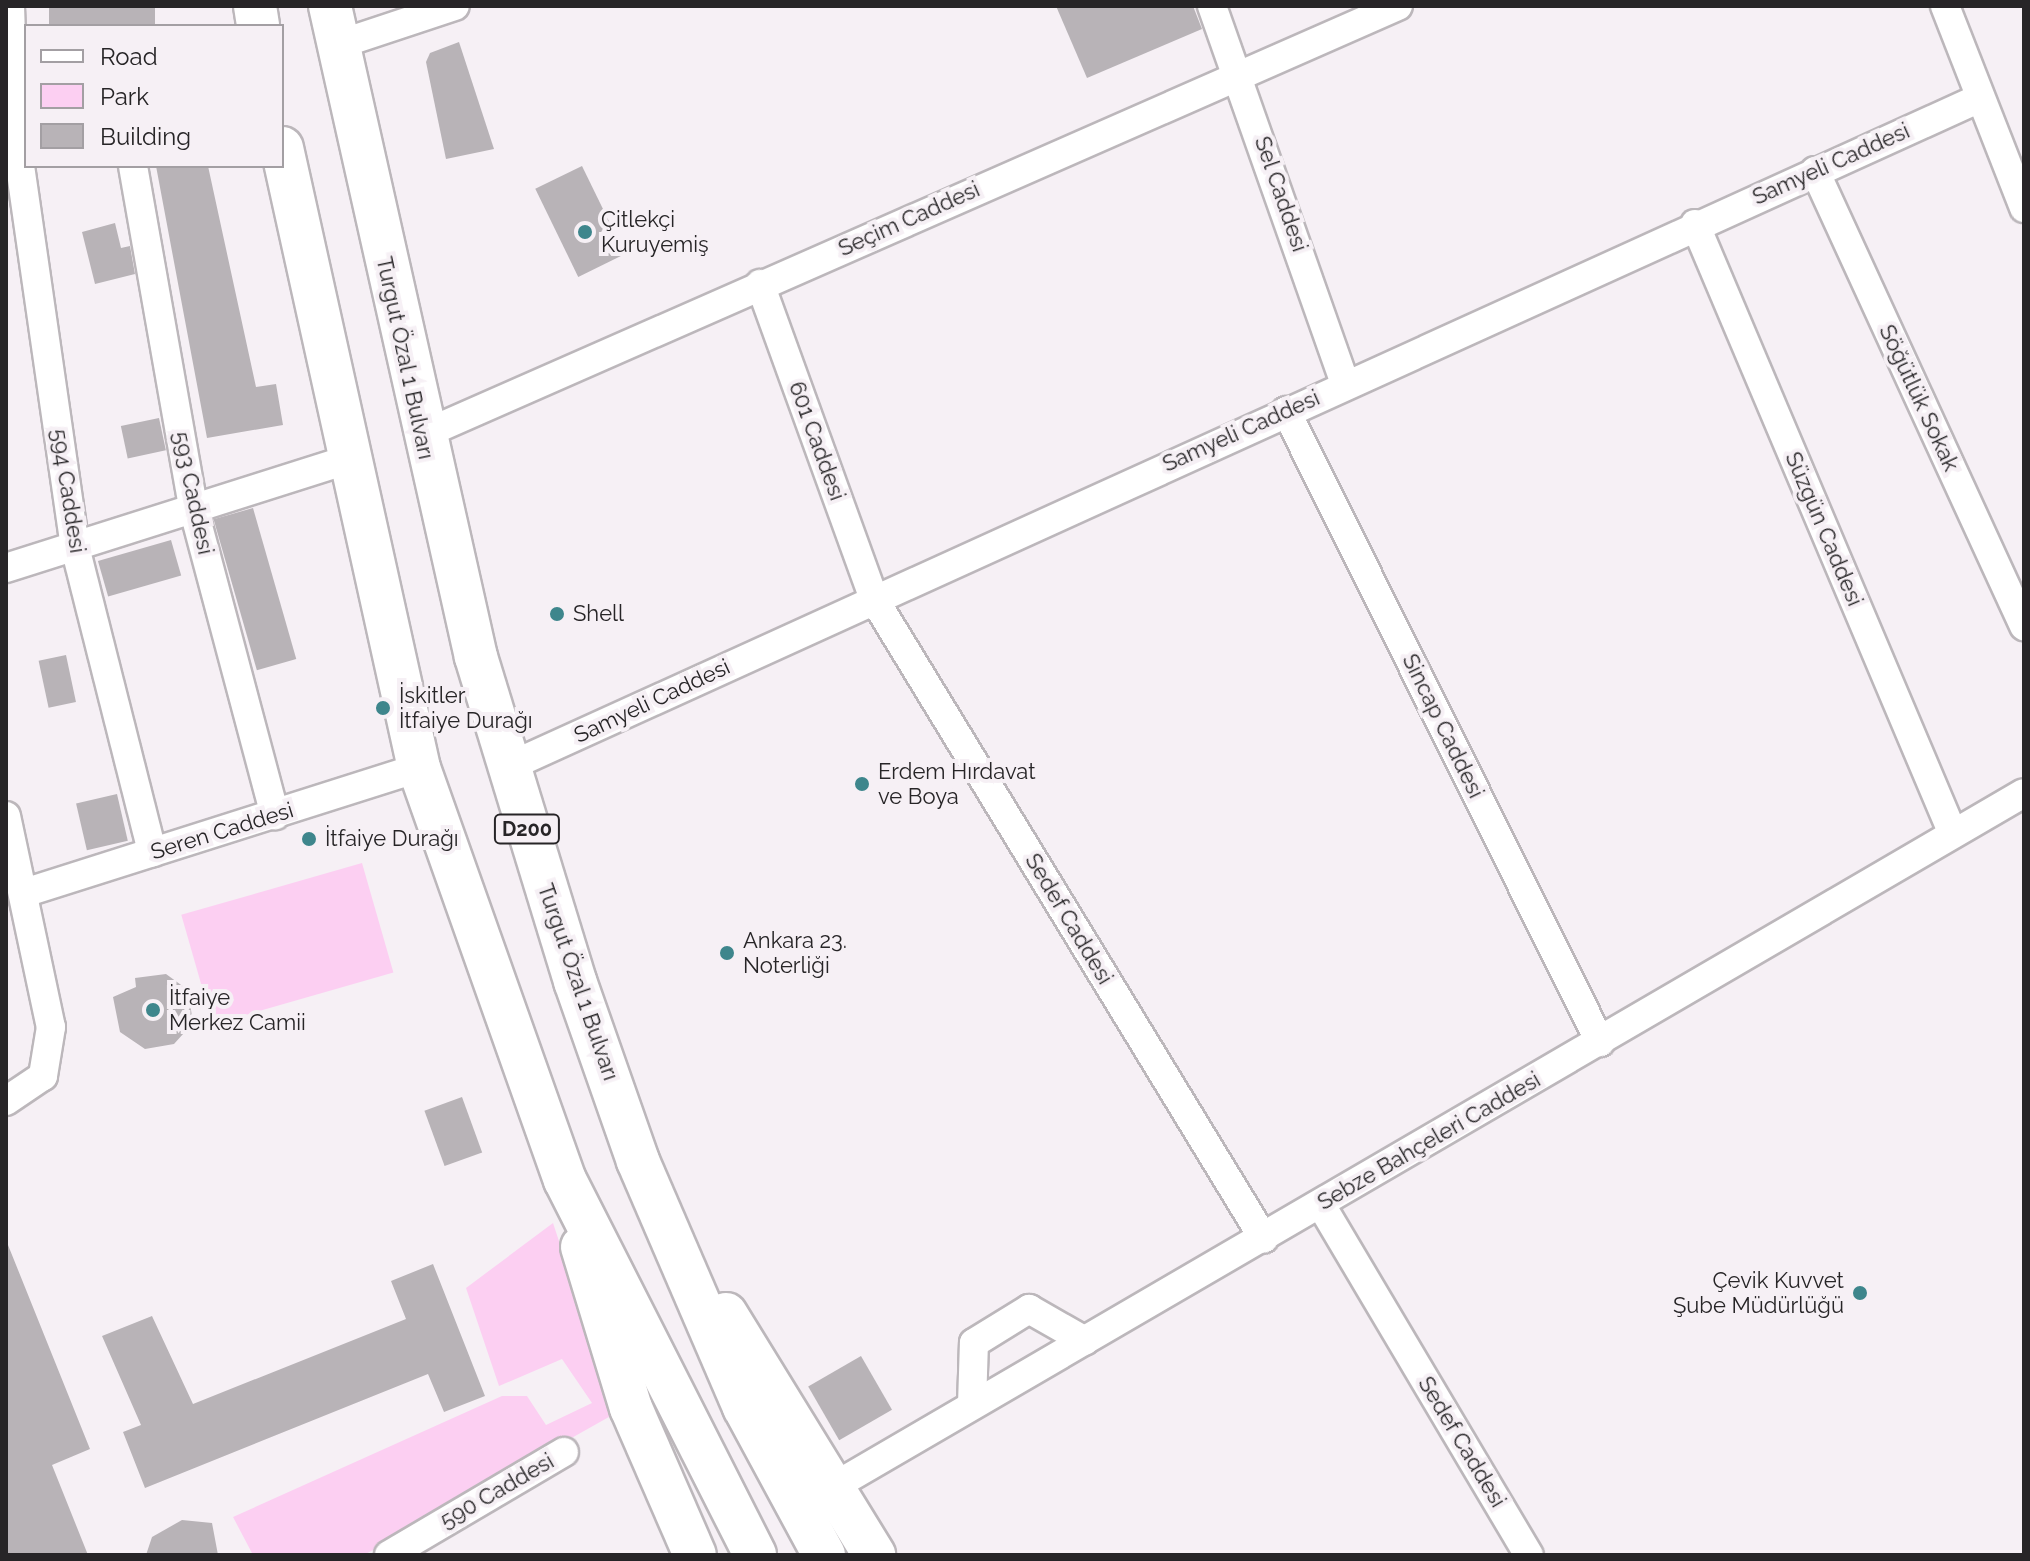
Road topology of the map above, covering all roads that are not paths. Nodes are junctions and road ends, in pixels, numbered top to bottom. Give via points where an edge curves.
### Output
1 (10, 6) edge
2 (455, 6) edge
3 (1212, 6) edge
4 (1398, 6) edge
5 (1945, 6) edge
6 (333, 25) edge
7 (1240, 74) junction
8 (1976, 100) junction
9 (15, 123) edge
10 (284, 158) edge
11 (133, 168) edge
12 (1815, 171) junction
13 (2024, 208) edge
14 (1695, 224) junction
15 (760, 284) junction
16 (1345, 384) junction
17 (1286, 411) junction
18 (422, 435) junction
19 (346, 460) junction
20 (194, 511) junction
21 (75, 547) junction
22 (6, 568) edge
23 (874, 599) junction
24 (2024, 626) edge
25 (508, 767) junction
26 (419, 768) junction
27 (2024, 793) edge
28 (275, 815) junction
29 (6, 816) edge
30 (1953, 834) junction
31 (152, 852) junction
32 (24, 893) junction
33 (1600, 1042) junction
34 (6, 1101) edge
35 (565, 1180) junction
36 (1321, 1205) junction
37 (661, 1214) junction
38 (1264, 1239) junction
39 (1085, 1341) junction
40 (972, 1405) junction
41 (564, 1452) dead end
42 (833, 1487) junction
43 (664, 1488) junction
44 (389, 1555) edge
45 (678, 1555) edge
46 (695, 1555) edge
47 (755, 1555) edge
48 (824, 1555) edge
49 (874, 1555) edge
50 (1529, 1555) edge

1 - 9 street, 594 Caddesi
2 - 6 street
3 - 7 street, Sel Caddesi
4 - 7 street, Seçim Caddesi
5 - 8 street
6 - 18 highway, Turgut Özal 1 Bulvarı / D200
7 - 15 street, Seçim Caddesi
7 - 16 street, Sel Caddesi
8 - 12 street, Samyeli Caddesi
8 - 13 street
9 - 21 street, 594 Caddesi
10 - 19 highway
11 - 20 street, 593 Caddesi
12 - 14 street, Samyeli Caddesi
12 - 24 street, Söğütlük Sokak
14 - 16 street, Samyeli Caddesi
14 - 30 street, Süzgün Caddesi
15 - 18 street, Seçim Caddesi
15 - 23 street, 601 Caddesi
16 - 17 street, Samyeli Caddesi
17 - 23 street, Samyeli Caddesi
17 - 33 street, Sincap Caddesi
18 - 25 highway, Turgut Özal 1 Bulvarı / D200
19 - 20 street
19 - 26 highway
20 - 21 street
20 - 28 street, 593 Caddesi
21 - 22 street
21 - 31 street, 594 Caddesi
23 - 25 street, Samyeli Caddesi
23 - 38 street, Sedef Caddesi
25 - 37 highway, Turgut Özal 1 Bulvarı / D200 via 575,981
26 - 28 street, Seren Caddesi
26 - 35 highway
27 - 30 street, Sebze Bahçeleri Caddesi
28 - 31 street, Seren Caddesi
29 - 32 street
30 - 33 street, Sebze Bahçeleri Caddesi
31 - 32 street, Seren Caddesi
32 - 34 street via 51,1027 43,1076
33 - 36 street, Sebze Bahçeleri Caddesi
35 - 43 highway via 598,1314
35 - 47 highway
36 - 38 street, Sebze Bahçeleri Caddesi
36 - 50 street, Sedef Caddesi
37 - 42 highway
37 - 48 highway, Turgut Özal 1 Bulvarı / D200 via 744,1407
38 - 39 street, Sebze Bahçeleri Caddesi
39 - 40 street, Sebze Bahçeleri Caddesi
39 - 40 street via 1029,1309 974,1343
40 - 42 street, Sebze Bahçeleri Caddesi
41 - 44 street, 590 Caddesi
42 - 49 highway
43 - 45 highway
43 - 46 highway

